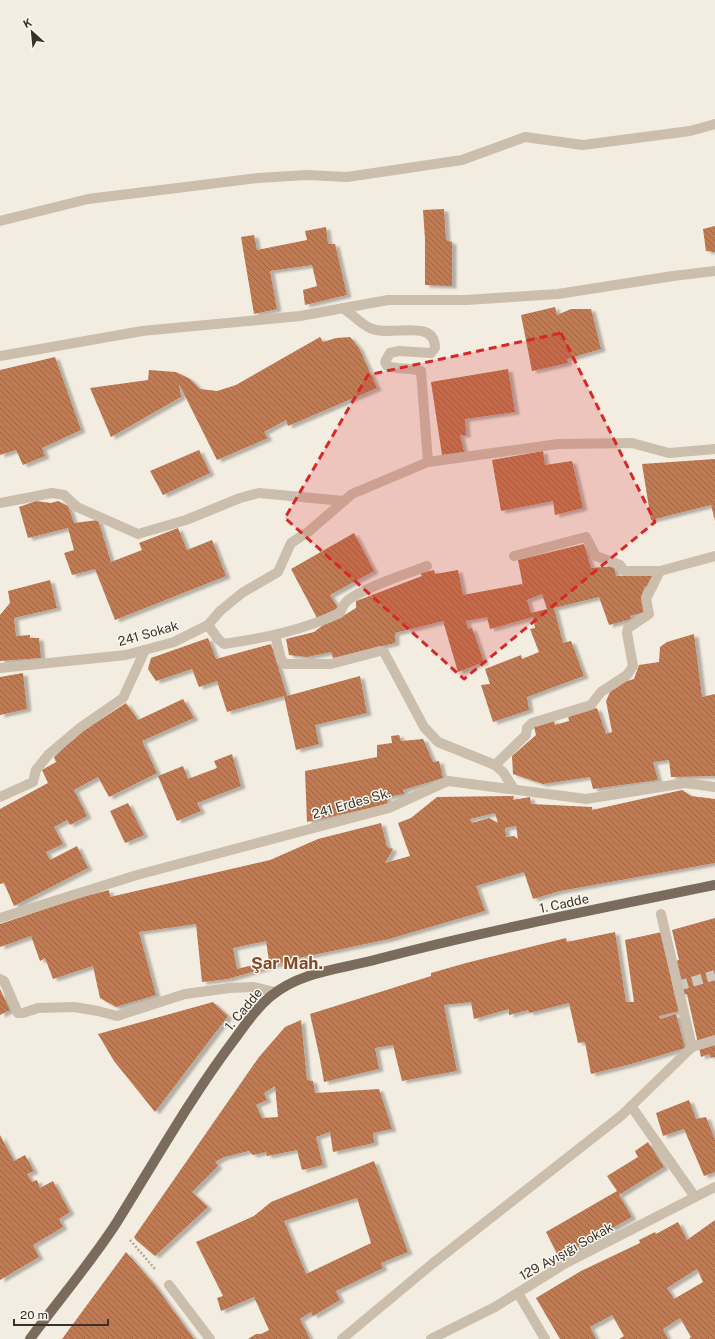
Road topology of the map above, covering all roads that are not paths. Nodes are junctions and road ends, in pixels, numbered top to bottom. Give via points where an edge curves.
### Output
1 (715, 124) edge
2 (0, 221) edge
3 (715, 271) edge
4 (343, 308) junction
5 (0, 356) edge
6 (715, 449) edge
7 (428, 462) junction
8 (344, 501) junction
9 (0, 503) edge
10 (514, 556) dead end
11 (715, 556) edge
12 (427, 566) dead end
13 (660, 571) junction
14 (208, 625) junction
15 (275, 635) junction
16 (145, 650) junction
17 (0, 668) edge
18 (495, 765) junction
19 (715, 787) edge
20 (514, 789) junction
21 (0, 797) edge
22 (715, 885) edge
23 (661, 914) dead end
24 (0, 918) edge
25 (0, 979) edge
26 (275, 992) junction
27 (715, 1040) edge
28 (692, 1047) junction
29 (631, 1106) junction
30 (715, 1187) edge
31 (695, 1197) junction
32 (169, 1285) road end
33 (518, 1293) junction
34 (30, 1339) edge
35 (210, 1339) edge
36 (342, 1339) edge
37 (431, 1339) edge
38 (545, 1339) edge

1 - 2 street via 690,131 583,144 525,137 462,160 347,176 258,178 88,198
3 - 4 street via 558,294 466,300 388,300
4 - 5 street via 300,316 142,331
4 - 7 street via 371,329 390,332 420,330 430,333 435,340 435,348 431,353 399,351 390,354 385,362 393,368 409,367 421,370
6 - 7 street, 241 Sokak via 669,453 632,443 558,444
7 - 8 street, 241 Sokak via 352,494
8 - 9 street via 259,493 186,520 138,534 77,507 64,495 52,493
8 - 14 street, 241 Sokak via 291,543 278,572 242,592
10 - 13 street via 586,537 596,556 620,565 624,571
11 - 13 street
12 - 15 street via 348,600 340,613 310,626
13 - 18 street via 646,599 649,614 628,628 633,666 630,672 601,692 591,705 532,722 527,728 526,735
14 - 15 street via 218,640 224,644
14 - 16 street, 241 Sokak via 174,642
15 - 18 street via 281,659 285,664 331,664 384,652 424,727 438,742
16 - 17 street, 241 Sokak via 126,655
16 - 21 street via 123,698 80,727 49,754 36,770 33,782
18 - 20 street
19 - 20 street, 241 Erdes Sk. via 685,783 586,799
20 - 24 street, 241 Erdes Sk. via 448,781 389,808 137,875
22 - 26 main road, 1. Cadde via 447,941 311,974 296,979
23 - 28 street
25 - 26 street via 4,981 18,1013 38,1008 74,1007 117,1016 185,994 254,987
26 - 34 main road, 1. Cadde via 257,1010 217,1062 115,1225
27 - 28 street
28 - 29 street
29 - 31 street
29 - 36 street
30 - 31 street, 129 Ayışığı Sokak
31 - 33 street, 129 Ayışığı Sokak via 566,1263
32 - 35 street
33 - 37 street, 129 Ayışığı Sokak
33 - 38 street

